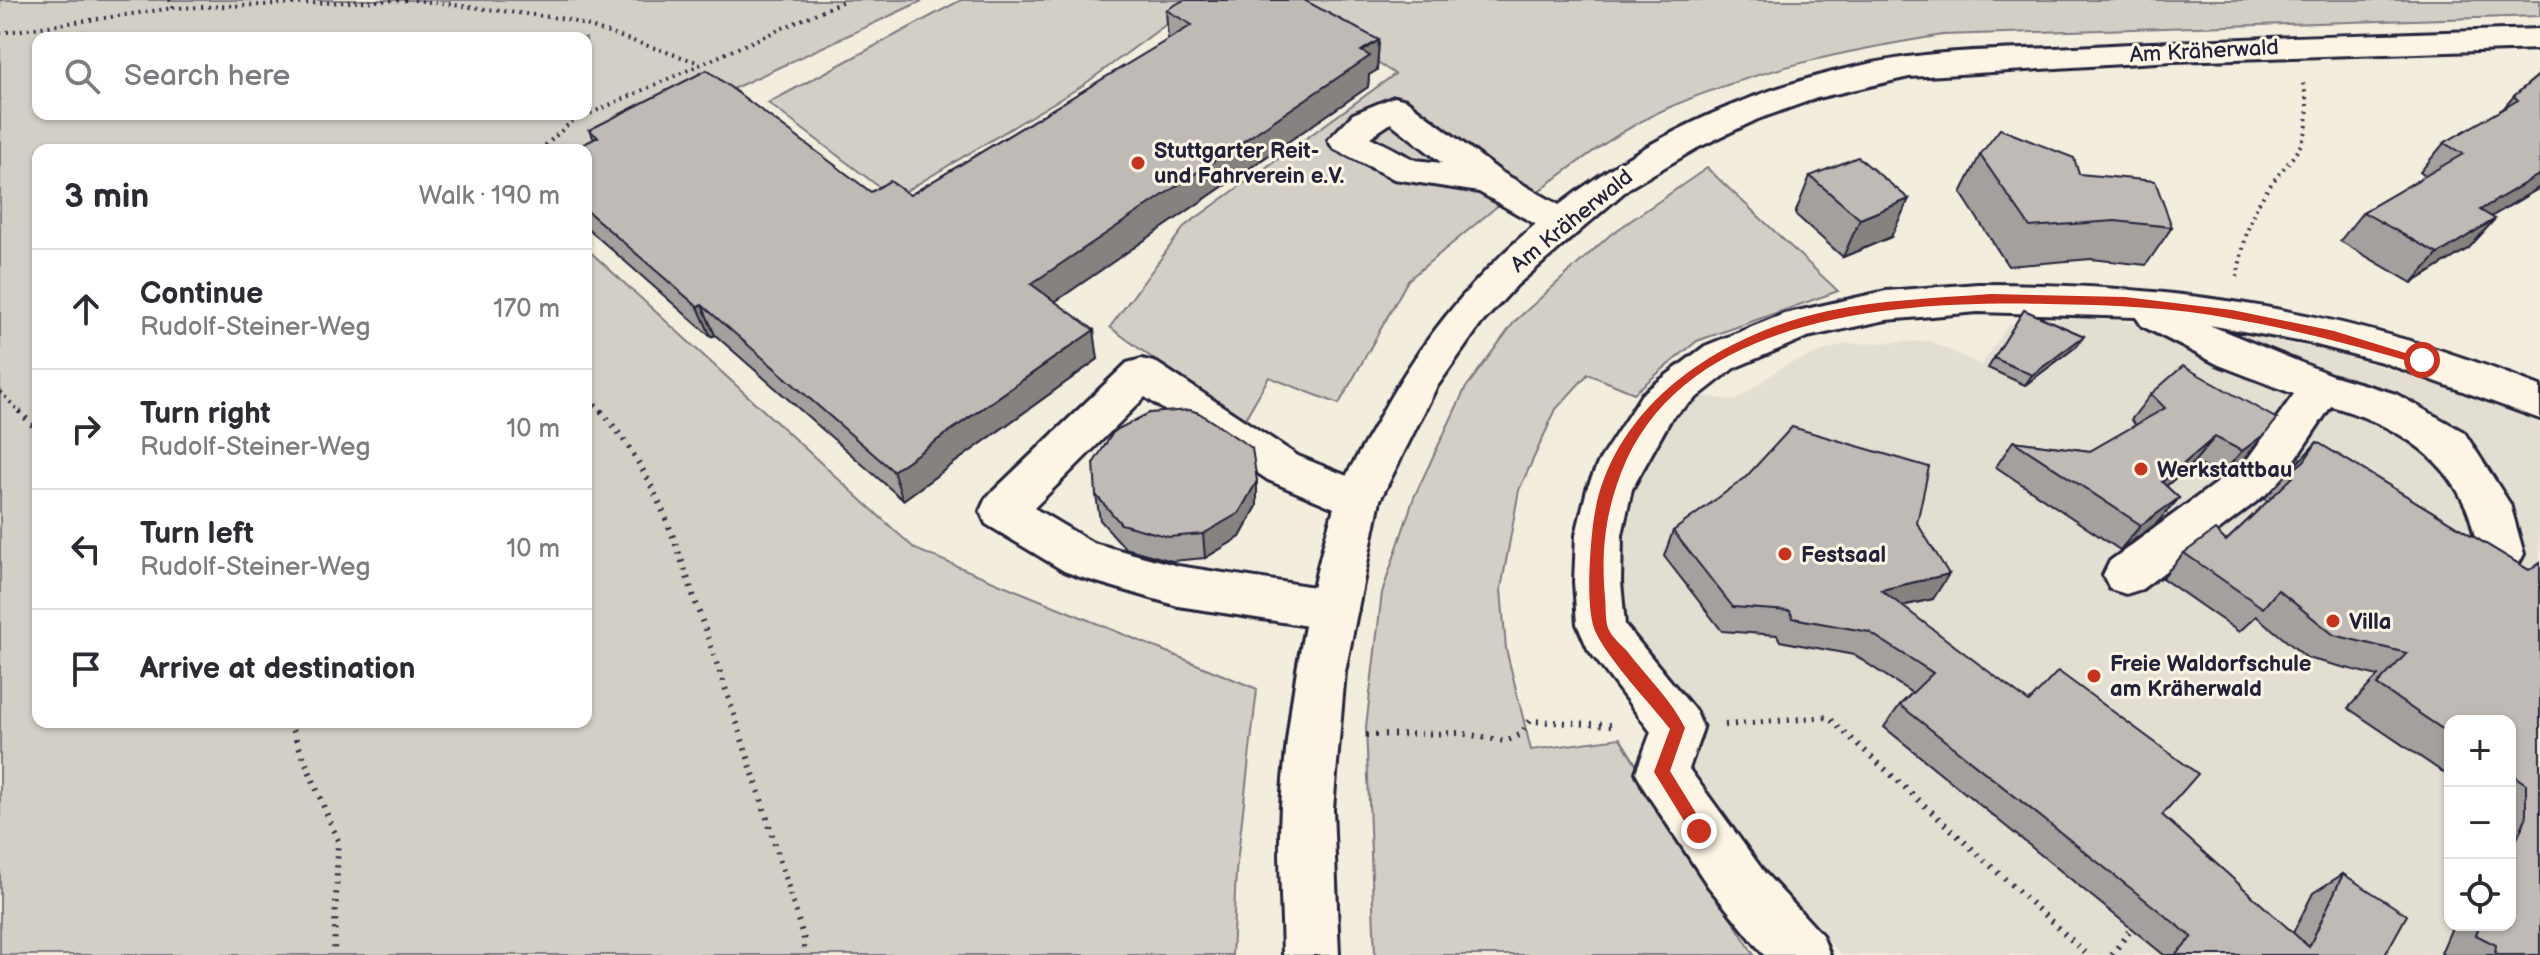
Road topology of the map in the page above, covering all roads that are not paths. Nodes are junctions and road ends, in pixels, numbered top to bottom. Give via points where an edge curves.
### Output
1 (2540, 39) edge
2 (1488, 181) dead end
3 (1562, 223) junction
4 (2125, 301) junction
5 (2321, 388) junction
6 (2540, 403) edge
7 (1358, 500) junction
8 (2501, 554) edge
9 (2126, 575) dead end
10 (1334, 610) junction
11 (1311, 955) edge
12 (1802, 955) edge

1 - 3 main road, Am Kräherwald via 2173,51 1909,67 1807,90 1746,111 1616,180
2 - 3 main road
3 - 7 main road, Am Kräherwald via 1467,314 1419,380
4 - 5 main road via 2233,354
4 - 6 main road via 2232,314 2334,336 2422,360
4 - 12 main road via 1991,299 1897,304 1827,315 1759,336 1702,368 1654,406 1623,452 1602,507 1595,563 1602,630 1678,728 1662,772 1699,831 1769,922
5 - 8 main road via 2381,405 2449,444 2488,504
5 - 9 main road via 2262,473
7 - 10 main road, Am Kräherwald
7 - 10 main road via 1283,468 1142,374 1002,511 1080,558 1178,586
10 - 11 main road, Am Kräherwald via 1321,672 1307,809

